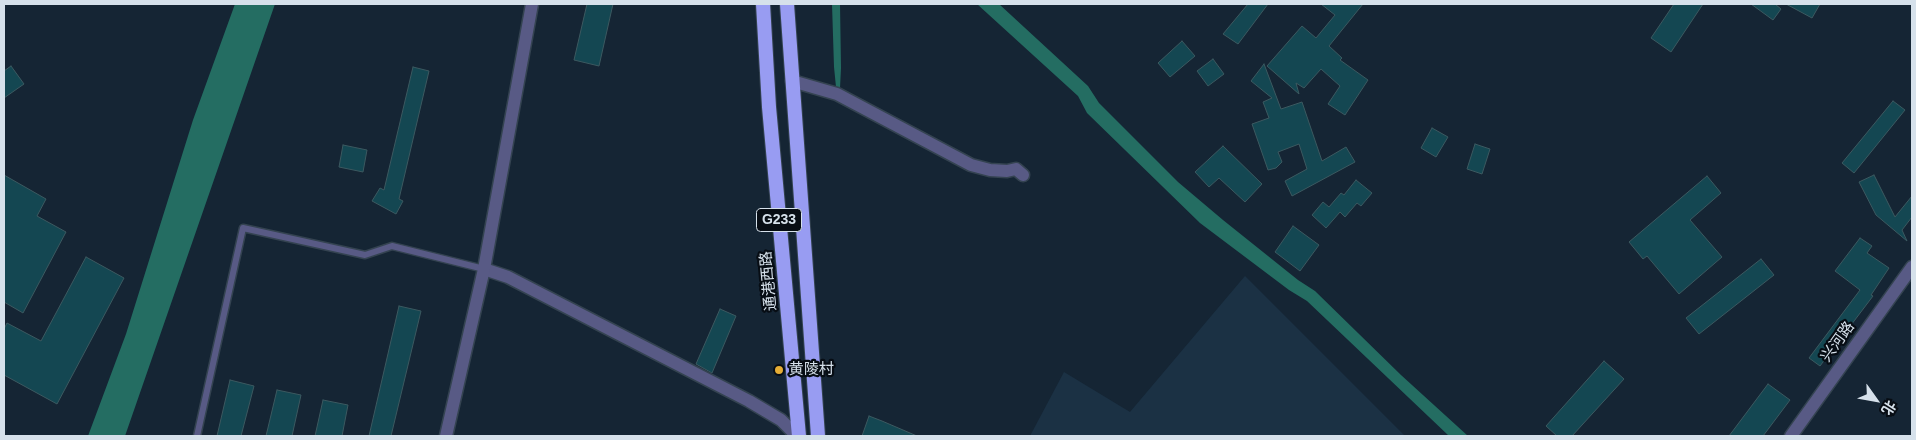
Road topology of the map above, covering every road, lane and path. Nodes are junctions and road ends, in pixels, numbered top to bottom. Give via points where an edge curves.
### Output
1 (532, 4) edge
2 (763, 4) edge
3 (787, 4) edge
4 (792, 81) junction
5 (1023, 174) dead end
6 (1912, 267) edge
7 (484, 269) junction
8 (197, 436) edge
9 (446, 436) edge
10 (798, 436) edge
11 (818, 436) edge
12 (1790, 436) edge

1 - 7 street
2 - 10 highway, 通港西路 / G233
3 - 4 highway, G233
4 - 5 street via 837,94 971,165 990,170 1016,169
4 - 11 highway, G233
6 - 12 street, 兴河路
7 - 8 lane via 392,246 365,255 243,228
7 - 9 street
7 - 10 street via 508,277 749,401 781,420

